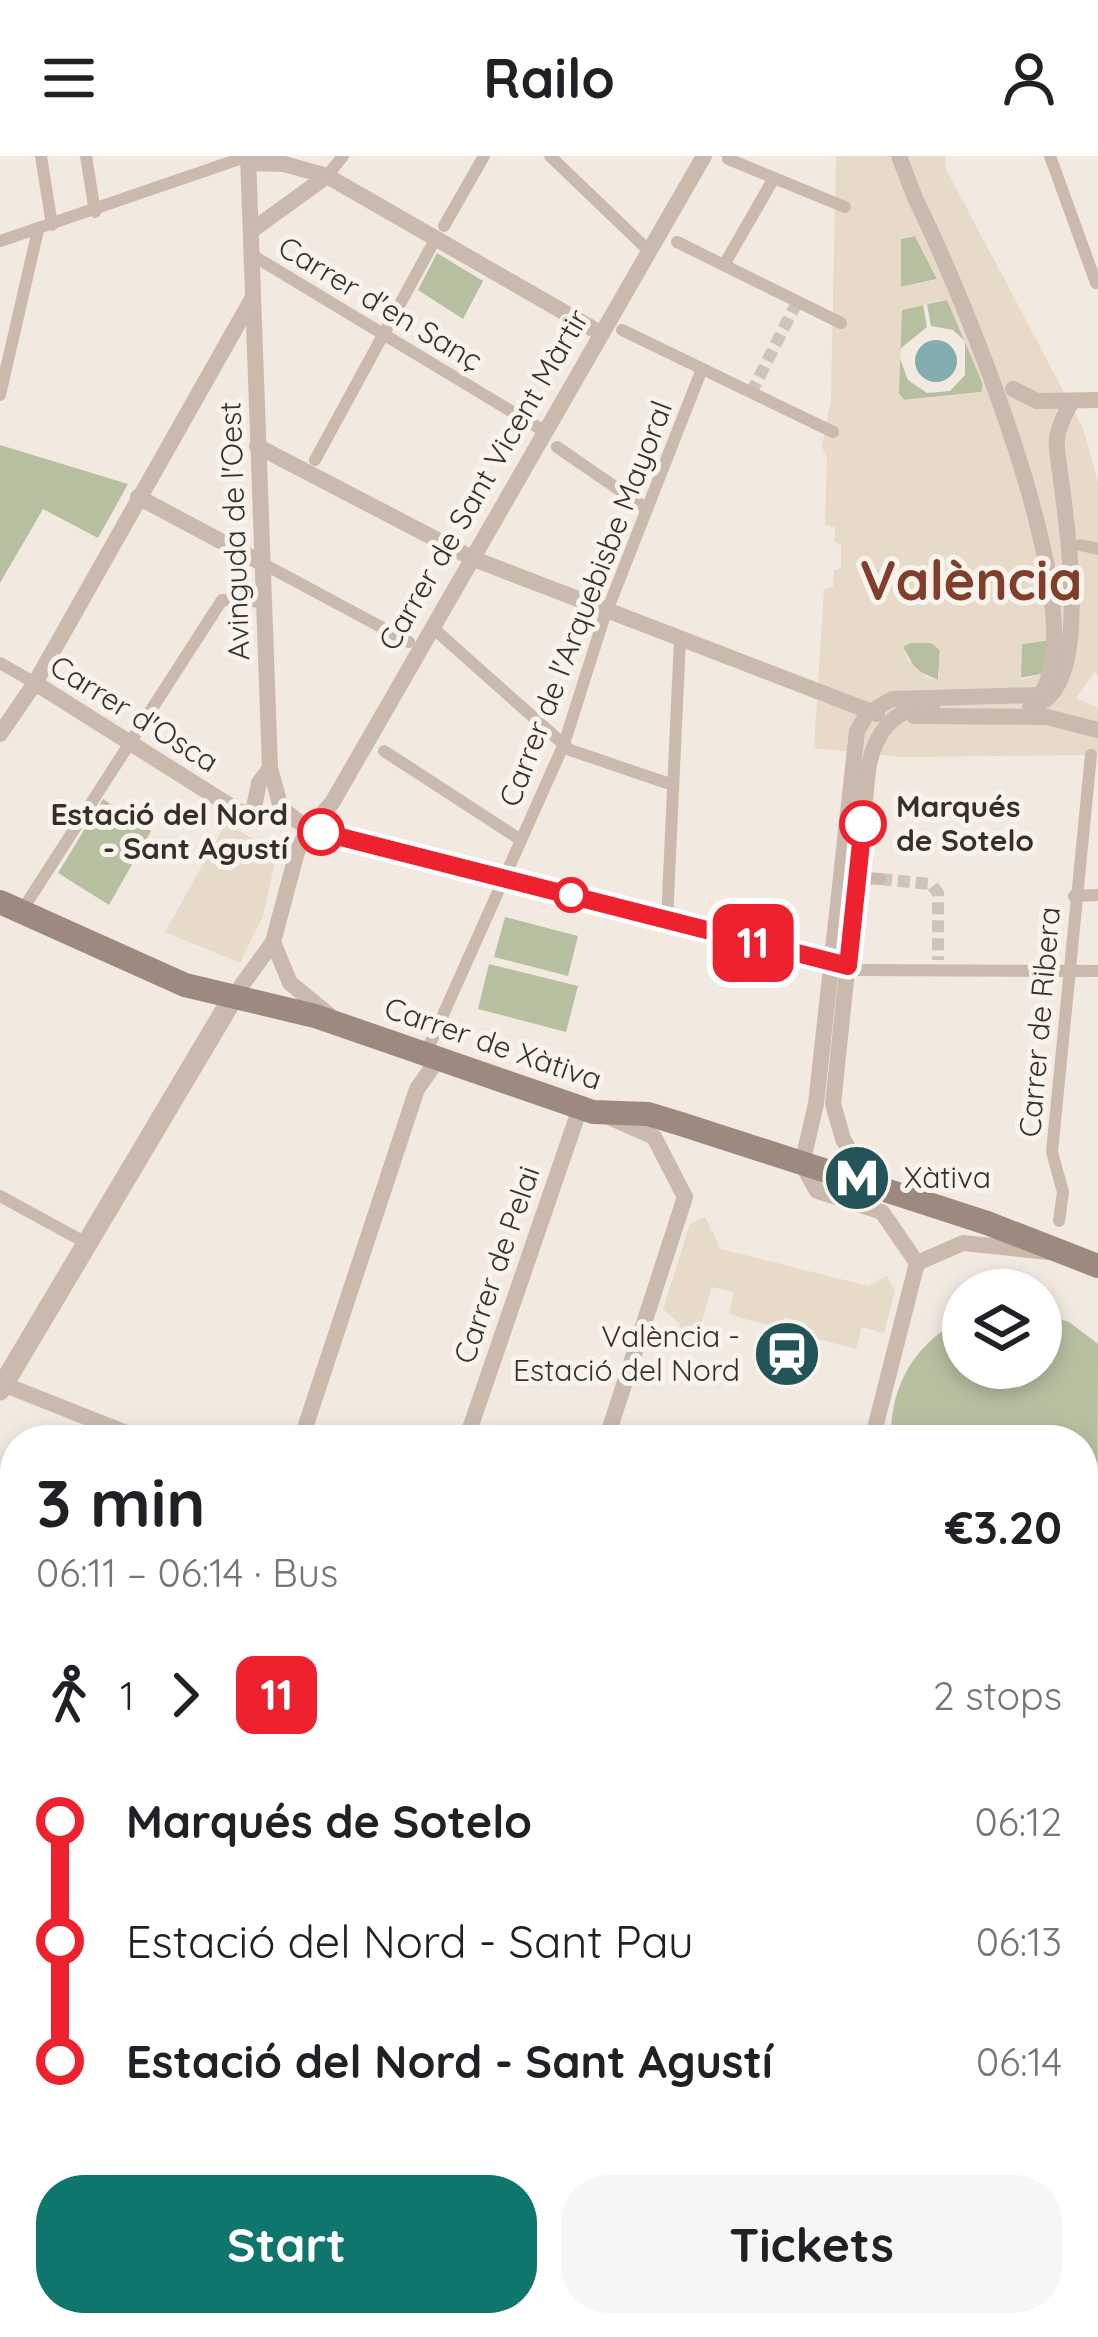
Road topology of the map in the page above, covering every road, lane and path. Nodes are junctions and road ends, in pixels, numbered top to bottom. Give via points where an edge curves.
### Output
1 (41, 156) edge
2 (86, 156) edge
3 (343, 156) edge
4 (484, 156) edge
5 (550, 156) edge
6 (1050, 156) edge
7 (903, 157) edge
8 (696, 158) edge
9 (728, 159) edge
10 (248, 160) edge
11 (327, 176) junction
12 (774, 178) junction
13 (844, 207) dead end
14 (95, 212) junction
15 (52, 225) junction
16 (443, 226) dead end
17 (38, 230) junction
18 (251, 231) junction
19 (0, 242) edge
20 (677, 242) dead end
21 (431, 247) dead end
22 (649, 251) junction
23 (252, 255) junction
24 (724, 265) junction
25 (1096, 283) edge
26 (253, 293) junction
27 (841, 322) dead end
28 (622, 330) dead end
29 (383, 334) junction
30 (602, 334) junction
31 (702, 369) junction
32 (1013, 389) junction
33 (0, 395) edge
34 (1098, 400) edge
35 (1070, 404) junction
36 (1029, 419) dead end
37 (544, 431) junction
38 (832, 433) dead end
39 (1038, 438) dead end
40 (257, 446) junction
41 (557, 447) dead end
42 (315, 460) dead end
43 (138, 497) junction
44 (647, 508) junction
45 (1089, 547) edge
46 (474, 559) junction
47 (260, 562) junction
48 (265, 602) junction
49 (607, 611) junction
50 (433, 628) junction
51 (680, 639) junction
52 (409, 642) dead end
53 (0, 663) edge
54 (35, 683) junction
55 (867, 714) junction
56 (902, 715) junction
57 (1098, 730) edge
58 (0, 734) edge
59 (130, 743) junction
60 (564, 744) junction
61 (384, 751) dead end
62 (1091, 755) dead end
63 (270, 768) junction
64 (673, 785) junction
65 (308, 829) junction
66 (521, 839) junction
67 (503, 878) junction
68 (1074, 896) junction
69 (1098, 896) edge
70 (10, 907) edge
71 (667, 920) junction
72 (273, 942) junction
73 (846, 967) junction
74 (1068, 970) junction
75 (1098, 971) edge
76 (234, 996) junction
77 (341, 1025) junction
78 (432, 1056) junction
79 (590, 1110) junction
80 (802, 1164) junction
81 (869, 1185) junction
82 (0, 1196) edge
83 (1059, 1221) dead end
84 (88, 1244) junction
85 (1055, 1253) junction
86 (917, 1263) junction
87 (1098, 1266) edge
88 (1, 1386) edge
89 (104, 1425) edge
90 (306, 1425) edge
91 (472, 1425) edge
92 (611, 1425) edge
93 (876, 1425) edge

1 - 15 street
2 - 14 street
3 - 11 street
4 - 16 street
5 - 22 street
6 - 25 street
7 - 32 street
8 - 22 street, Carrer de Sant Vicent Màrtir
9 - 12 street
10 - 11 street
10 - 14 street via 192,172
10 - 18 street, Avinguda de l'Oest
11 - 18 street
11 - 30 street
12 - 13 street
12 - 24 street
14 - 15 street
15 - 17 street
17 - 19 street
17 - 33 street
18 - 23 street, Avinguda de l'Oest
20 - 24 street
21 - 29 street
22 - 30 street, Carrer de Sant Vicent Màrtir
23 - 26 street, Avinguda de l'Oest
23 - 29 street, Carrer d'en Sanç
24 - 27 street
26 - 40 street, Avinguda de l'Oest
26 - 43 street, Avinguda de l'Oest
28 - 31 street
29 - 37 street, Carrer d'en Sanç
29 - 42 street
30 - 37 street, Carrer de Sant Vicent Màrtir
31 - 38 street
31 - 44 street, Carrer de l'Arquebisbe Mayoral
32 - 35 street
32 - 36 street
34 - 35 street
35 - 45 street via 1056,444
37 - 46 street, Carrer de Sant Vicent Màrtir
39 - 55 street via 1072,570 1076,639 1069,667 1030,698 902,698
40 - 46 street
40 - 47 street, Avinguda de l'Oest
41 - 44 street
43 - 47 street
43 - 54 street, Avinguda de l'Oest
44 - 49 street, Carrer de l'Arquebisbe Mayoral
45 - 56 street via 1088,645 1062,696 1037,705 916,706
46 - 49 street
46 - 50 street, Carrer de Sant Vicent Màrtir
47 - 48 street, Avinguda de l'Oest
47 - 52 street
48 - 59 street via 222,600
48 - 63 street, Avinguda de l'Oest
49 - 51 street
49 - 60 street, Carrer de l'Arquebisbe Mayoral
50 - 60 street
50 - 65 street, Carrer de Sant Vicent Màrtir via 332,803
51 - 55 street
51 - 64 street
53 - 54 street, Carrer d'Osca
54 - 58 street, Avinguda de l'Oest
54 - 59 street, Carrer d'Osca
55 - 56 street
55 - 73 street via 852,752
56 - 57 street via 1047,717
56 - 73 street via 882,727 870,754
59 - 63 street, Carrer d'Osca via 240,812 253,812
59 - 70 street
60 - 64 street
60 - 66 street, Carrer de l'Arquebisbe Mayoral
61 - 66 street
62 - 68 street, Carrer de Ribera
63 - 65 street, Avinguda de l'Oest via 281,808
64 - 71 street
65 - 67 street
65 - 72 street
66 - 67 street, Carrer de l'Arquebisbe Mayoral
67 - 71 street
67 - 78 street, Carrer de l'Arquebisbe Mayoral
68 - 69 street
68 - 74 street, Carrer de Ribera
70 - 76 main road, Carrer de Xàtiva via 153,974
71 - 73 street
72 - 76 street
72 - 77 street via 300,995
73 - 74 street
73 - 80 street
73 - 81 street via 833,1104
74 - 75 street
74 - 83 street, Carrer de Ribera via 1052,1153 1063,1192
76 - 77 main road, Carrer de Xàtiva
76 - 84 street
77 - 78 main road, Carrer de Xàtiva
78 - 79 main road, Carrer de Xàtiva
78 - 90 street
79 - 80 main road, Carrer de Xàtiva via 648,1114
79 - 91 street, Carrer de Pelai
79 - 92 street via 653,1137 685,1197
80 - 81 main road, Carrer de Xàtiva
80 - 86 street, Carrer de Xàtiva via 818,1191 871,1207
81 - 85 main road, Carrer de Xàtiva
82 - 84 street
84 - 88 street
85 - 86 street, Carrer de Xàtiva via 964,1243
85 - 87 main road, Carrer de Xàtiva
86 - 93 street
88 - 89 street

